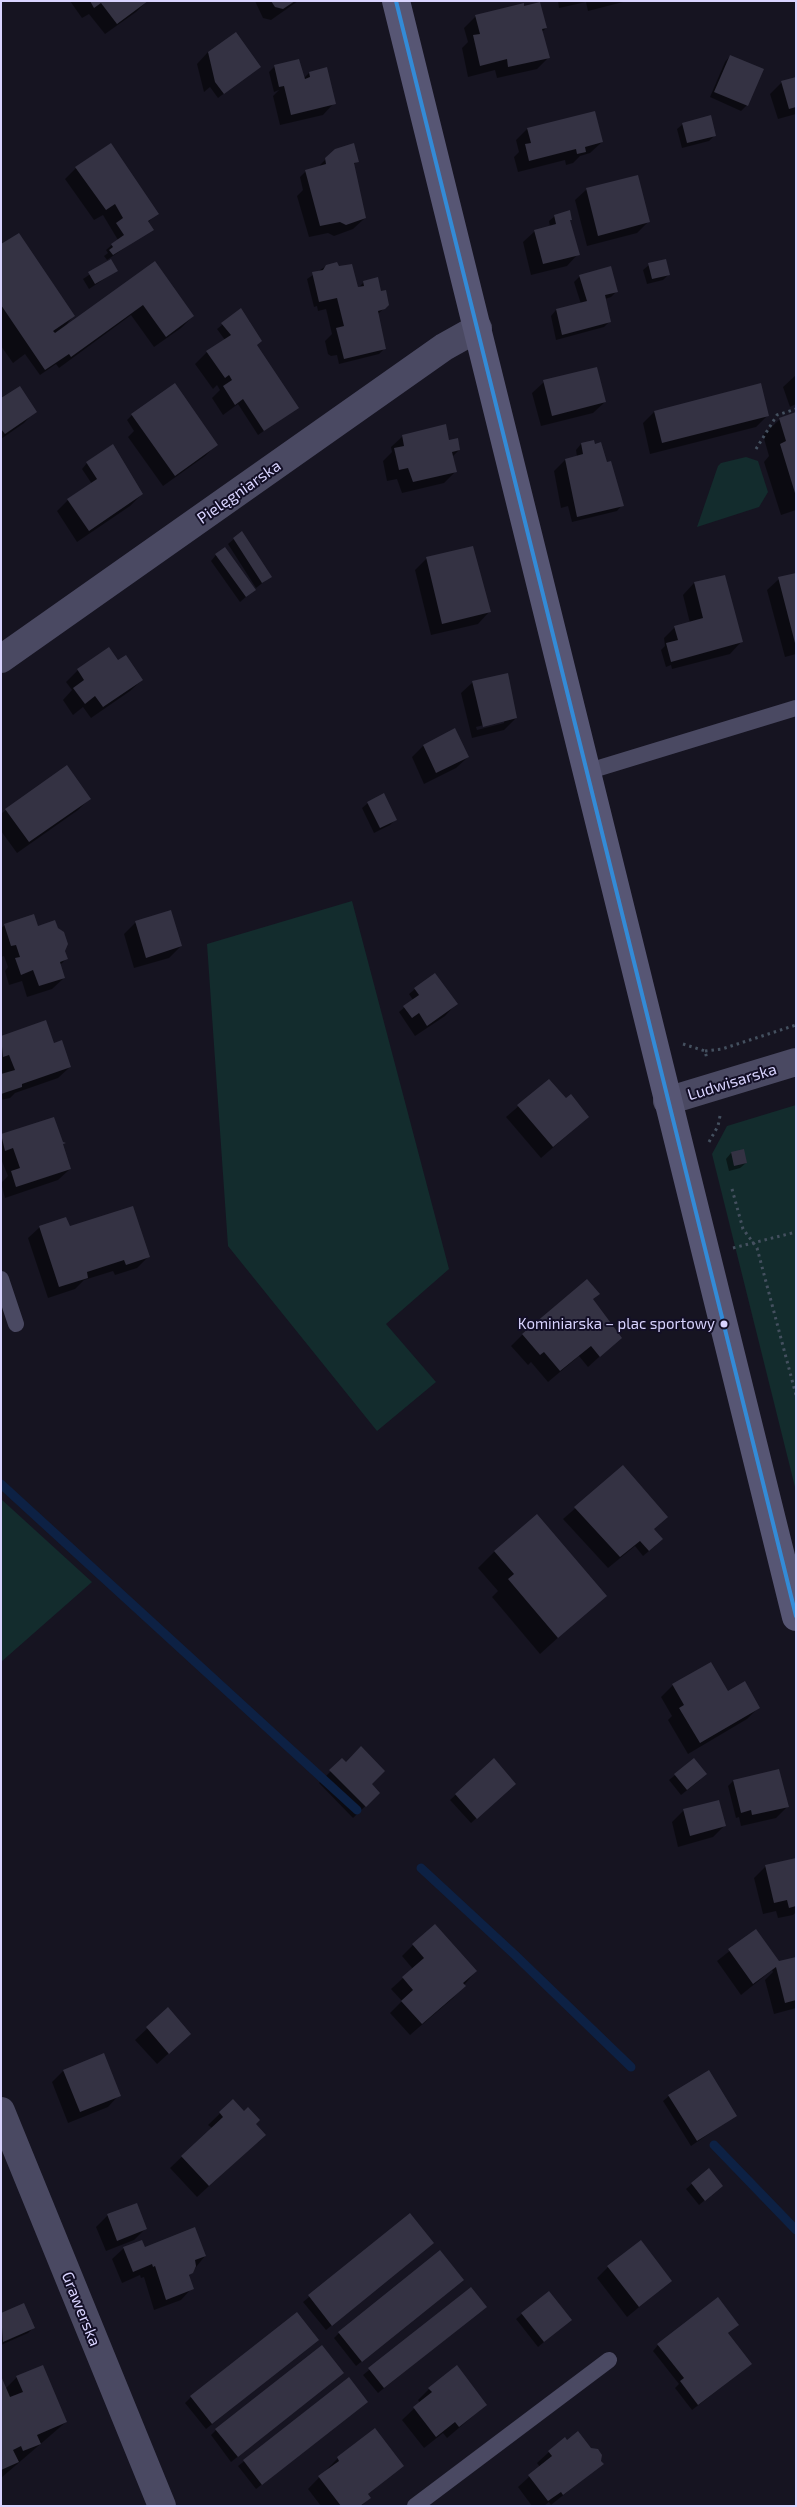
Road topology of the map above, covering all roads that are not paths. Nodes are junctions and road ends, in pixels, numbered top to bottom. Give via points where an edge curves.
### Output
1 (396, 1) edge
2 (478, 328) junction
3 (1, 660) edge
4 (796, 708) edge
5 (586, 772) junction
6 (796, 1062) edge
7 (667, 1101) junction
8 (1, 1278) edge
9 (16, 1324) dead end
10 (796, 1617) edge
11 (1, 2111) edge
12 (609, 2360) dead end
13 (162, 2506) edge
14 (415, 2506) edge

1 - 2 street
2 - 3 street, Pielęgniarska via 444,347
2 - 5 street
4 - 5 lane
5 - 7 street
6 - 7 street, Ludwisarska
7 - 10 street
8 - 9 lane
11 - 13 street, Grawerska
12 - 14 lane

